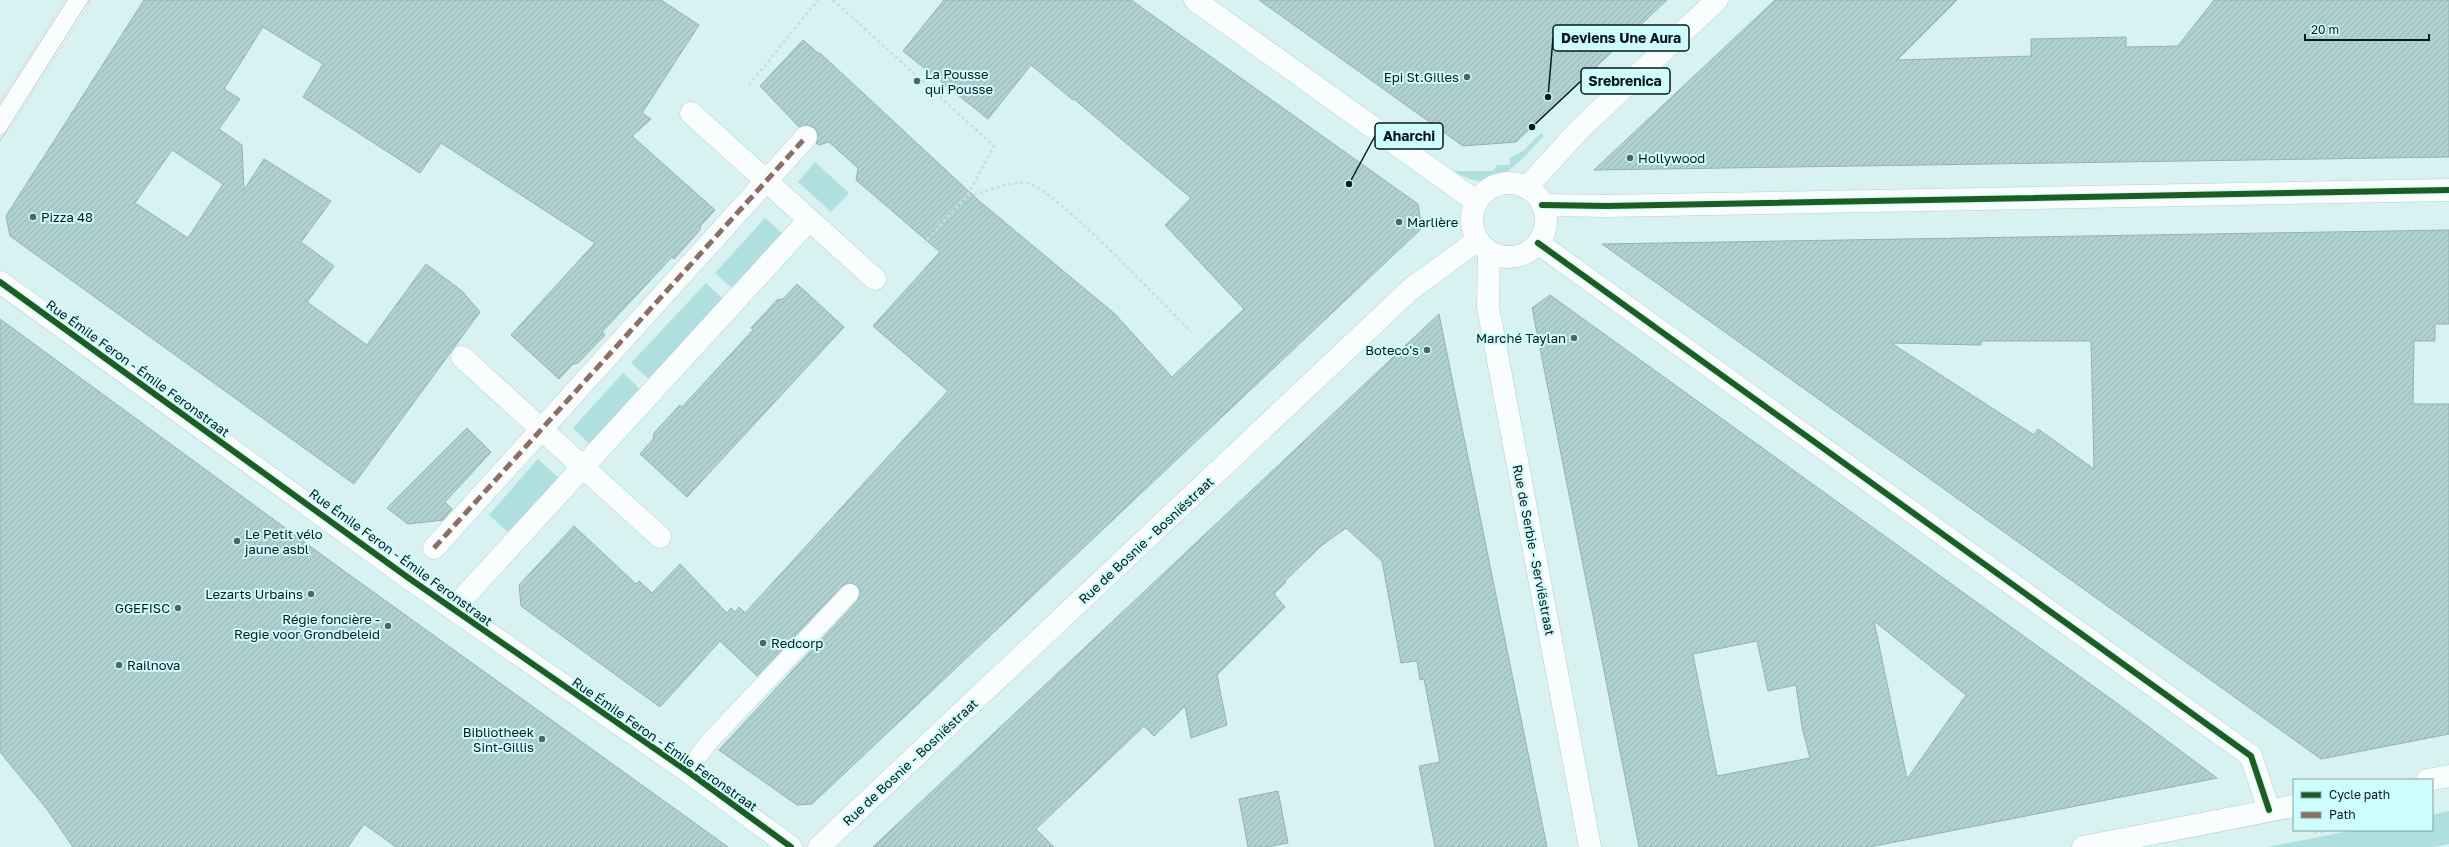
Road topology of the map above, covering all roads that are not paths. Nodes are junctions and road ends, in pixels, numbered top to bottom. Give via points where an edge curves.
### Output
1 (78, 0) edge
2 (1195, 0) edge
3 (1717, 0) edge
4 (691, 113) dead end
5 (0, 124) edge
6 (806, 137) dead end
7 (766, 182) junction
8 (1526, 188) junction
9 (2449, 190) edge
10 (1477, 202) junction
11 (1542, 205) junction
12 (809, 220) junction
13 (1538, 243) junction
14 (1484, 246) junction
15 (875, 279) dead end
16 (0, 282) edge
17 (462, 356) dead end
18 (542, 428) junction
19 (584, 465) junction
20 (660, 537) dead end
21 (434, 548) dead end
22 (850, 594) dead end
23 (452, 609) junction
24 (687, 771) junction
25 (2449, 776) edge
26 (2432, 779) edge
27 (2293, 806) edge
28 (2269, 810) junction
29 (791, 847) edge
30 (819, 847) edge
31 (1590, 847) edge
32 (2083, 847) edge

1 - 5 street
2 - 10 street
3 - 8 street via 1580,129
4 - 7 street
6 - 7 street
7 - 12 street
7 - 18 street
8 - 10 street via 1512,183 1499,184 1488,189
8 - 11 street via 1534,192
9 - 11 street via 1614,206
10 - 14 street via 1472,221
11 - 13 street via 1546,214 1546,226
12 - 15 street
12 - 19 street
13 - 14 street via 1524,254 1513,257 1500,257
13 - 28 street via 2251,756
14 - 30 street, Rue de Bosnie - Bosniëstraat via 1411,289
14 - 31 street, Rue de Serbie - Serviëstraat via 1488,307
16 - 23 street, Rue Émile Feron - Émile Feronstraat
17 - 18 street
18 - 19 street
18 - 21 street
19 - 20 street
19 - 23 street
22 - 24 lane via 709,742
23 - 24 street, Rue Émile Feron - Émile Feronstraat
24 - 29 street, Rue Émile Feron - Émile Feronstraat
25 - 26 street
27 - 28 street
28 - 32 street

